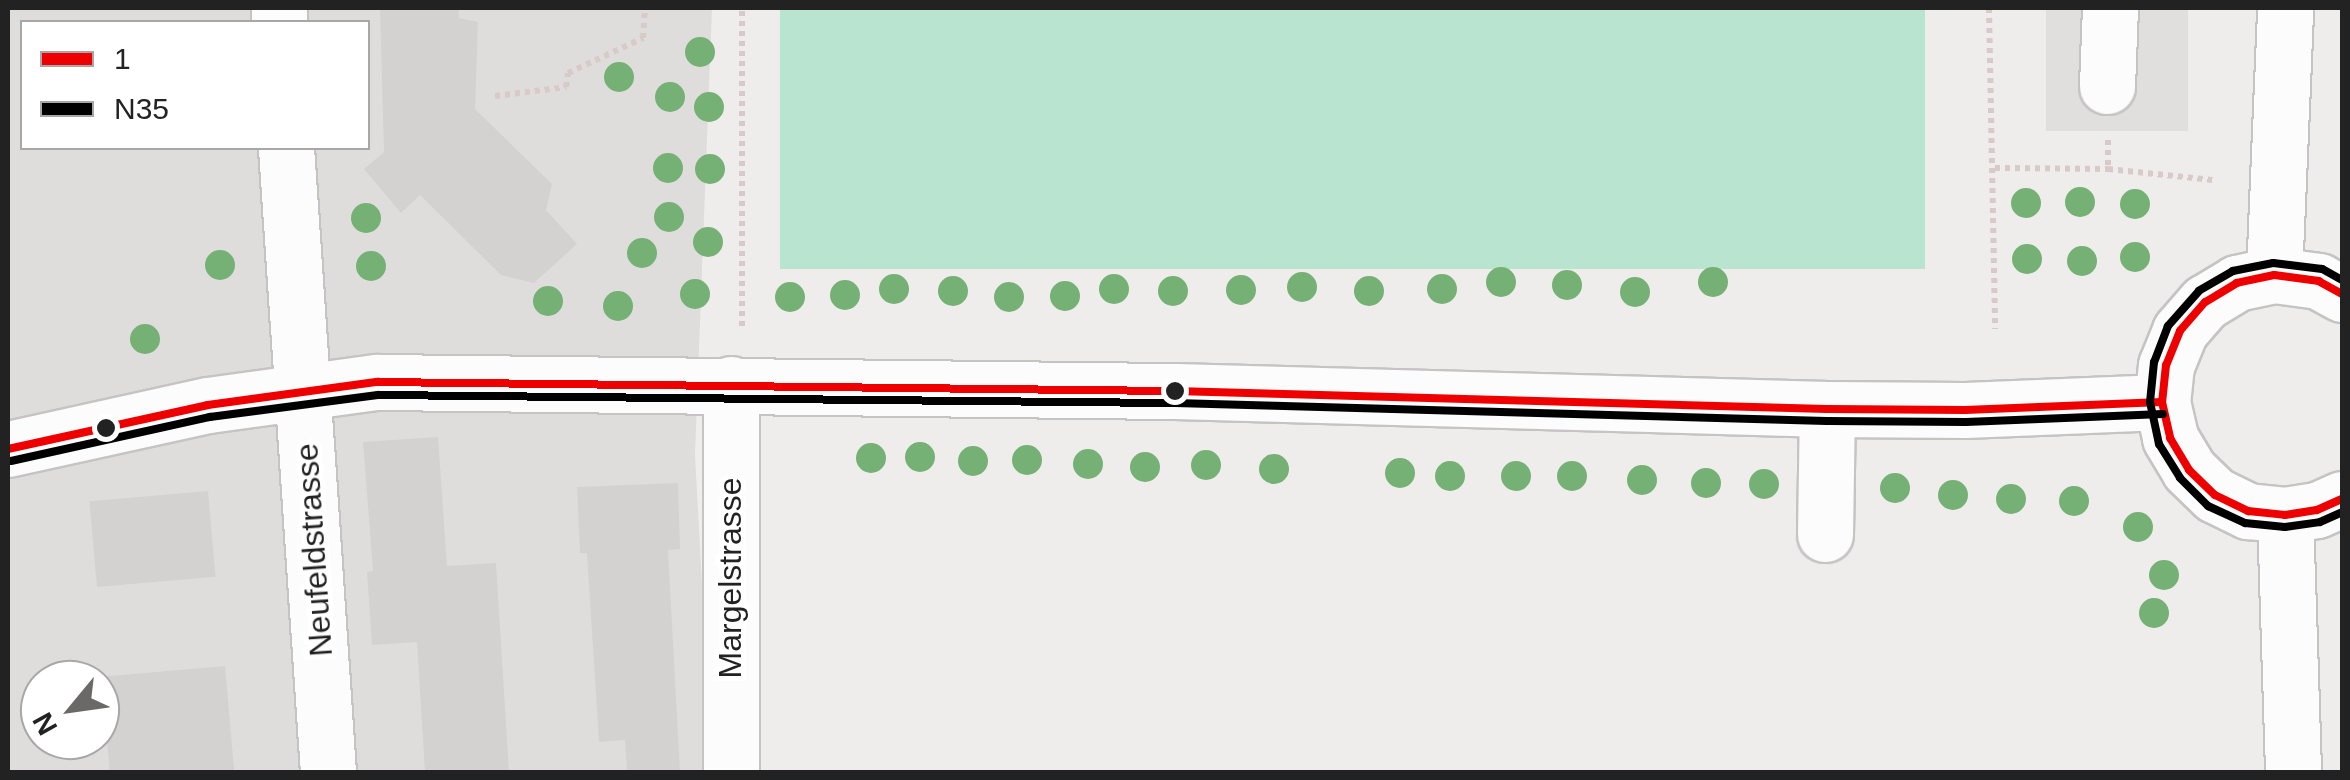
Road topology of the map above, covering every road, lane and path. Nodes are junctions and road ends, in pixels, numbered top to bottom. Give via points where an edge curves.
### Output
1 (645, 8) edge
2 (742, 8) edge
3 (1989, 8) edge
4 (2110, 8) edge
5 (2285, 8) edge
6 (2108, 86) joint
7 (495, 96) dead end
8 (286, 150) edge
9 (1995, 168) junction
10 (2108, 169) junction
11 (2212, 180) dead end
12 (2274, 275) junction
13 (2342, 294) edge
14 (1996, 328) dead end
15 (736, 360) junction
16 (304, 393) junction
17 (2162, 402) junction
18 (1827, 409) junction
19 (8, 448) edge
20 (2342, 499) edge
21 (2285, 515) junction
22 (1824, 534) dead end
23 (742, 740) edge
24 (328, 772) edge
25 (2294, 772) edge

1 - 7 path via 643,38 568,72 566,87
2 - 15 path
3 - 9 path
4 - 6 street
5 - 12 street
6 - 10 path
8 - 16 street, Neufeldstrasse
9 - 10 path
9 - 14 path
10 - 11 path
12 - 13 street via 2320,280
12 - 17 street via 2237,283 2206,302 2180,331 2166,365
15 - 16 street via 377,382
15 - 18 street via 1176,390
15 - 23 street, Margelstrasse
16 - 19 street via 122,421
16 - 24 street, Neufeldstrasse
17 - 18 street
17 - 21 street via 2170,438 2188,470 2215,496 2248,511
18 - 22 street
20 - 21 street
21 - 25 street

